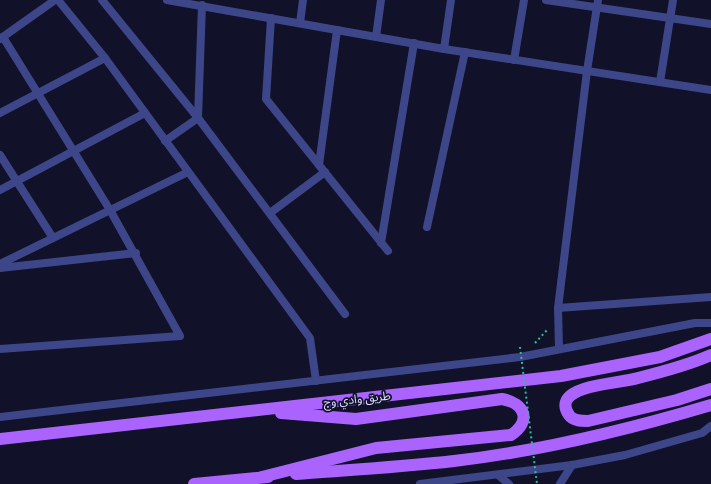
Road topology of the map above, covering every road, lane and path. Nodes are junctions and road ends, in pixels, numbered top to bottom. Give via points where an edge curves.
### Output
1 (57, 0) edge
2 (102, 0) edge
3 (167, 0) edge
4 (303, 0) edge
5 (382, 0) edge
6 (451, 0) edge
7 (524, 0) edge
8 (546, 0) edge
9 (673, 0) edge
10 (598, 4) edge
11 (202, 6) junction
12 (271, 18) junction
13 (670, 18) junction
14 (300, 23) junction
15 (711, 24) edge
16 (337, 30) junction
17 (376, 37) junction
18 (2, 38) edge
19 (414, 43) junction
20 (444, 49) junction
21 (465, 52) junction
22 (105, 58) junction
23 (514, 60) junction
24 (587, 71) junction
25 (660, 82) junction
26 (711, 90) edge
27 (38, 93) junction
28 (0, 113) edge
29 (145, 113) junction
30 (198, 118) junction
31 (165, 141) junction
32 (74, 151) junction
33 (0, 155) edge
34 (319, 165) junction
35 (188, 172) junction
36 (324, 172) junction
37 (16, 181) junction
38 (0, 190) edge
39 (110, 210) junction
40 (270, 214) junction
41 (427, 227) dead end
42 (53, 238) junction
43 (381, 243) junction
44 (388, 251) dead end
45 (136, 253) junction
46 (0, 264) edge
47 (0, 268) edge
48 (711, 297) edge
49 (558, 308) junction
50 (345, 314) dead end
51 (711, 323) edge
52 (550, 325) dead end
53 (711, 339) edge
54 (525, 346) dead end
55 (530, 346) dead end
56 (0, 349) edge
57 (559, 349) junction
58 (711, 355) edge
59 (316, 381) junction
60 (711, 389) edge
61 (711, 405) edge
62 (253, 411) junction
63 (0, 417) edge
64 (711, 426) edge
65 (0, 439) edge
66 (572, 465) junction
67 (498, 475) junction
68 (262, 478) junction
69 (194, 484) edge
70 (420, 484) edge
71 (509, 484) edge
72 (537, 484) edge
73 (560, 484) edge

1 - 18 street
1 - 22 street
2 - 30 street
3 - 11 street
4 - 14 street
5 - 17 street
6 - 20 street
7 - 23 street
8 - 10 street
9 - 13 street
10 - 13 street
10 - 24 street
11 - 12 street
11 - 30 street
12 - 14 street
12 - 34 street via 266,99
13 - 15 street
13 - 25 street
14 - 16 street
16 - 17 street
16 - 34 street
17 - 19 street
18 - 27 street
19 - 20 street
19 - 43 street
20 - 21 street
21 - 23 street
21 - 41 street
22 - 27 street
22 - 29 street
23 - 24 street
24 - 25 street
24 - 49 street
25 - 26 street
27 - 28 street
27 - 32 street
29 - 31 street
29 - 32 street
30 - 31 street
30 - 40 street
31 - 35 street
32 - 37 street
32 - 39 street
33 - 37 street
34 - 36 street
35 - 39 street
35 - 59 street via 310,338
36 - 40 street
36 - 43 street
37 - 38 street
37 - 42 street
39 - 42 street
39 - 45 street
40 - 50 street
42 - 46 street
43 - 44 street
45 - 47 street
45 - 56 street via 180,336
48 - 49 street
49 - 57 street
51 - 57 street via 695,323
52 - 55 path via 539,340
53 - 62 main road, طريق وادي وج via 660,356 561,376
54 - 72 path, bridge via 520,347
57 - 59 street via 520,357
58 - 60 main road via 637,378 584,389 571,394 565,406 569,415 576,420 588,421 677,400
59 - 63 street
61 - 68 main road via 586,438 469,459
62 - 65 main road, طريق وادي وج
62 - 68 main road via 356,419 502,399 518,405 523,414 524,422 520,429 511,435 376,448
64 - 66 street via 702,433 653,447
66 - 67 street
66 - 73 street
67 - 70 street
67 - 71 street
68 - 69 main road

